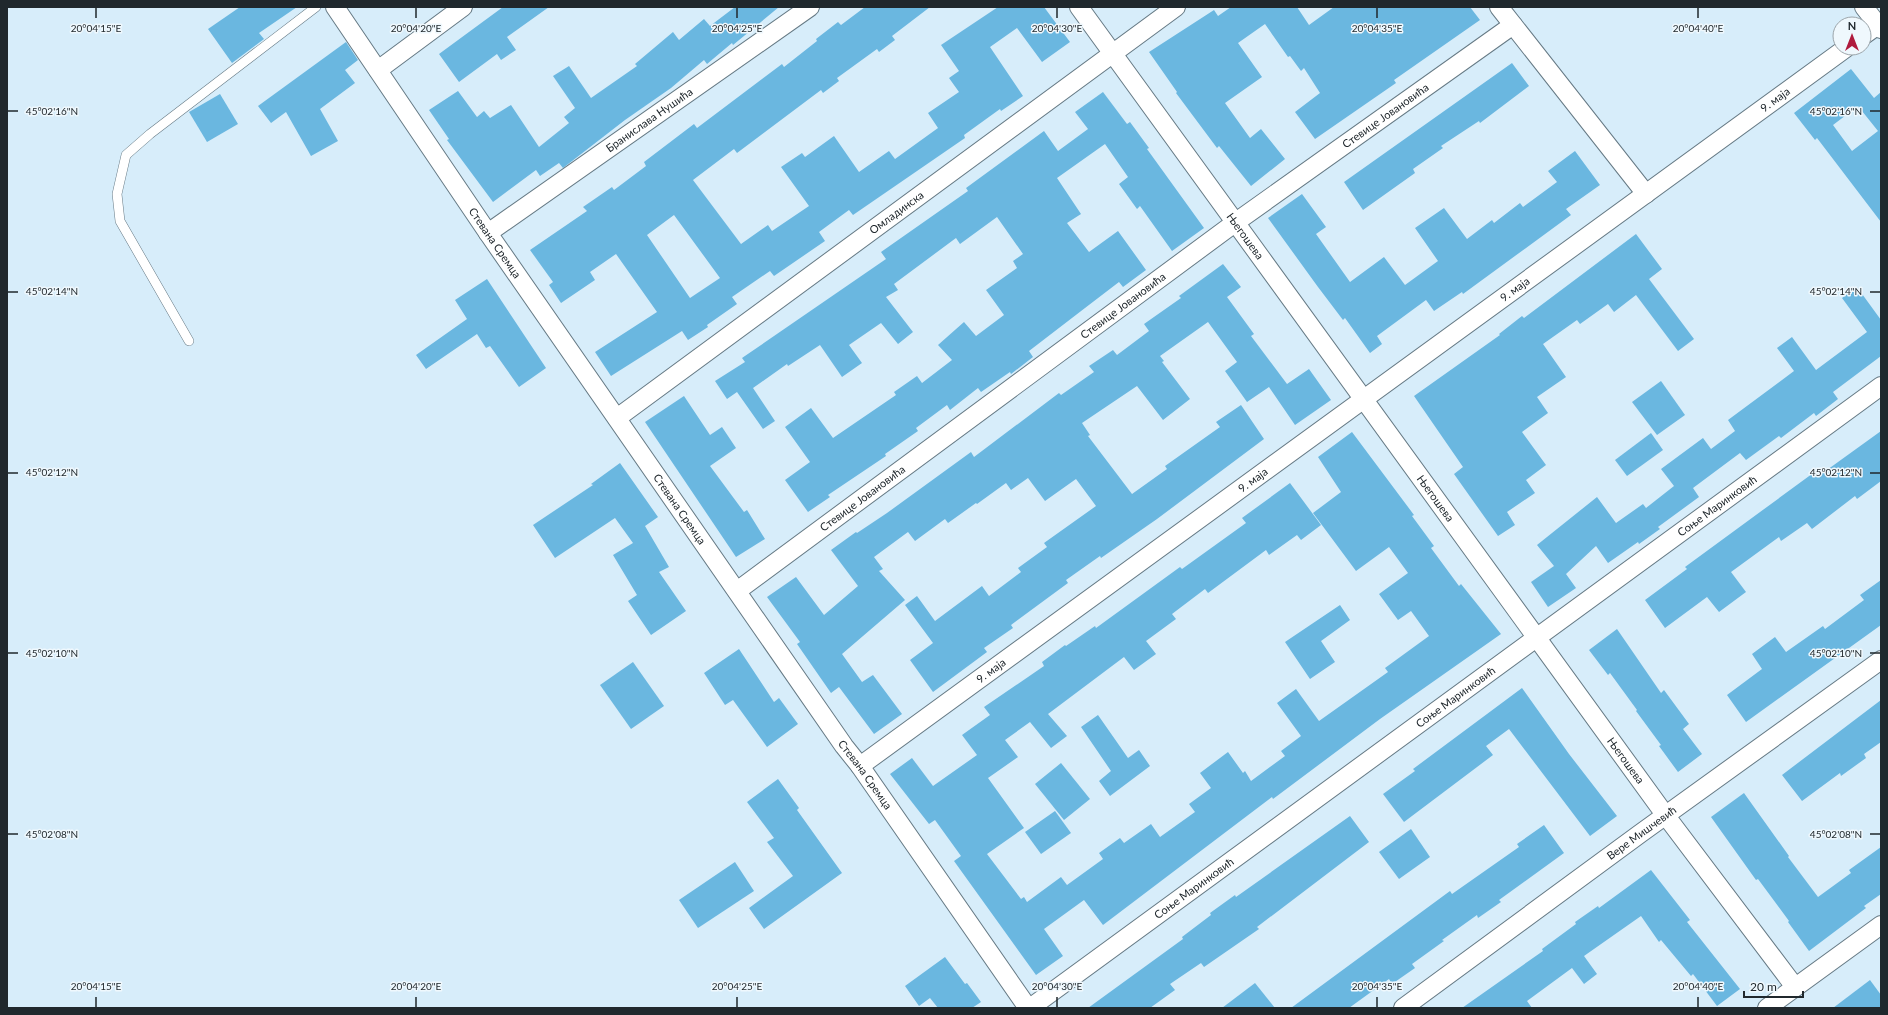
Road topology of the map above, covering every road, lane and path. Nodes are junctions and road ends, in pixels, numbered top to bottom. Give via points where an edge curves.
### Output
1 (316, 7) edge
2 (335, 7) edge
3 (463, 7) edge
4 (810, 7) edge
5 (1079, 7) edge
6 (1176, 7) edge
7 (1499, 7) edge
8 (1864, 7) edge
9 (1513, 25) junction
10 (1874, 30) edge
11 (1113, 55) junction
12 (1835, 56) edge
13 (378, 70) junction
14 (1646, 194) junction
15 (1236, 222) junction
16 (488, 233) junction
17 (189, 341) dead end
18 (1881, 386) edge
19 (1365, 399) junction
20 (617, 418) junction
21 (737, 591) junction
22 (1538, 638) junction
23 (1881, 660) edge
24 (860, 766) junction
25 (1666, 816) junction
26 (1881, 925) edge
27 (1795, 987) junction
28 (1029, 1008) edge
29 (1403, 1008) edge
30 (1767, 1008) edge

1 - 17 lane via 126,155 117,194 120,221
2 - 13 street, Стевана Сремца
3 - 13 street
4 - 16 street, Бранислава Нушића
5 - 11 street, Његошева
6 - 11 street, Омладинска
7 - 9 street
8 - 10 street
9 - 14 street
9 - 15 street, Стевице Јовановића
11 - 15 street, Његошева
11 - 20 street, Омладинска
12 - 14 street, 9. маја
13 - 16 street, Стевана Сремца
14 - 19 street, 9. маја
15 - 19 street, Његошева
15 - 21 street, Стевице Јовановића
16 - 20 street, Стевана Сремца
18 - 22 street, Соње Маринковић
19 - 22 street, Његошева
19 - 24 street, 9. маја
20 - 21 street, Стевана Сремца
21 - 24 street, Стевана Сремца
22 - 25 street, Његошева
22 - 28 street, Соње Маринковић
23 - 25 street, Вере Мишчевић
24 - 28 street, Стевана Сремца
25 - 27 street, Његошева
25 - 29 street, Вере Мишчевић
26 - 27 street
27 - 30 street

